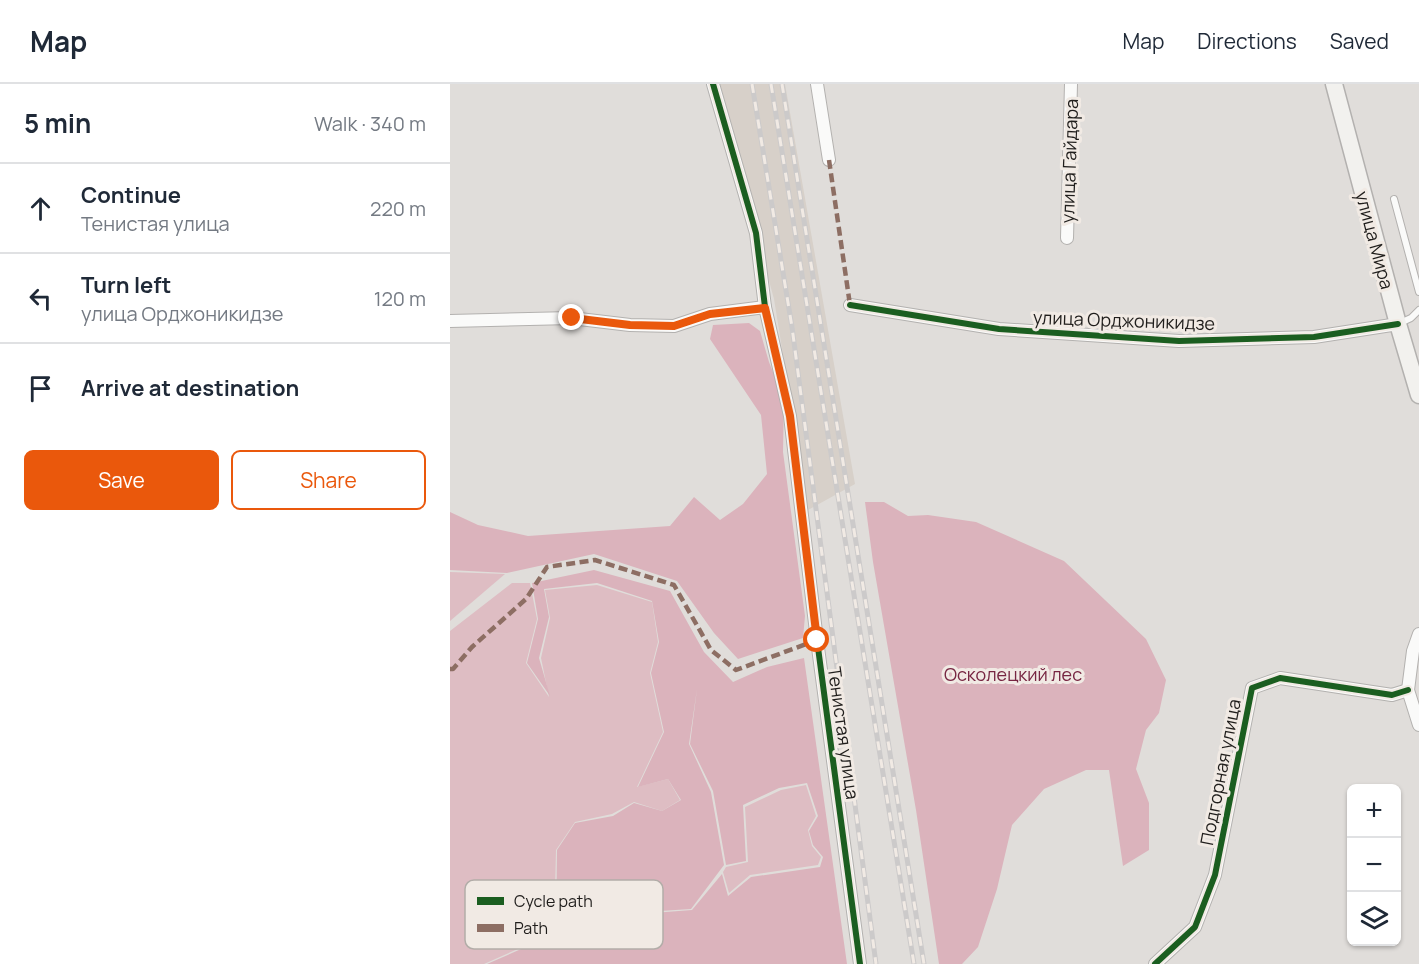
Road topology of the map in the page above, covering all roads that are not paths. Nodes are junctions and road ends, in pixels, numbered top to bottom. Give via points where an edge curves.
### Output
1 (713, 84) edge
2 (818, 84) edge
3 (1071, 84) edge
4 (1334, 84) edge
5 (829, 160) dead end
6 (1394, 199) dead end
7 (1067, 238) dead end
8 (1413, 270) junction
9 (1419, 275) edge
10 (1419, 292) edge
11 (850, 305) dead end
12 (765, 308) junction
13 (1419, 310) edge
14 (450, 321) edge
15 (1398, 324) junction
16 (1419, 394) edge
17 (1419, 634) edge
18 (1408, 690) junction
19 (1419, 725) edge
20 (860, 964) edge
21 (1155, 964) edge

1 - 12 street, Тенистая улица via 756,233
2 - 5 street
3 - 7 street, улица Гайдара
4 - 15 main road, улица Мира
6 - 8 lane
8 - 9 lane
8 - 10 lane
11 - 15 street, улица Орджоникидзе via 999,329 1179,340 1314,337
12 - 14 street via 710,314 674,326 572,318
12 - 20 street, Тенистая улица via 790,416
13 - 15 lane
15 - 16 main road, улица Мира
17 - 18 street
18 - 19 street
18 - 21 street, Подгорная улица via 1392,695 1280,678 1252,688 1215,875 1195,927

